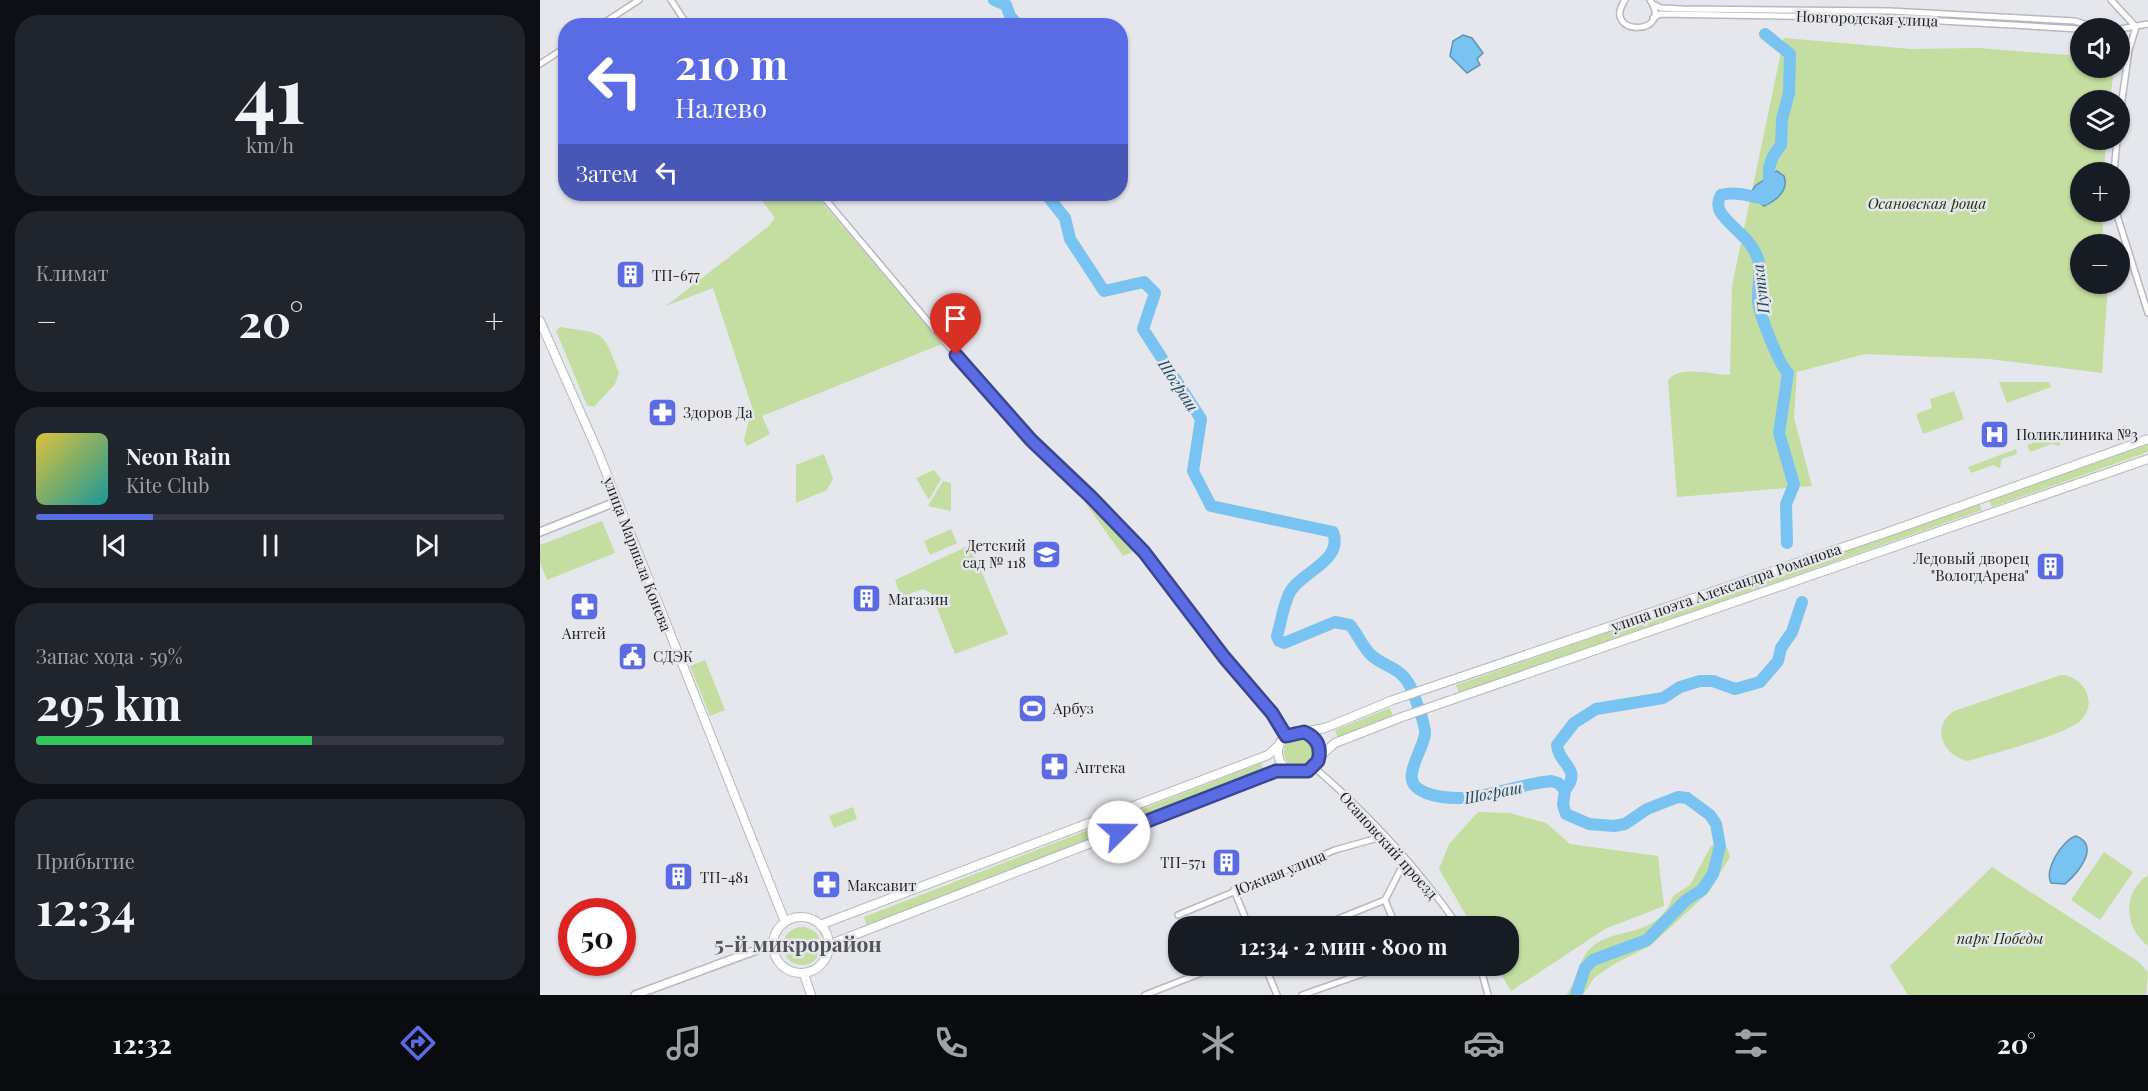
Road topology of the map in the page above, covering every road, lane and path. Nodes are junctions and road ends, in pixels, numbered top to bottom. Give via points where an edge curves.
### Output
1 (639, 0) edge
2 (671, 0) edge
3 (1625, 0) edge
4 (2111, 0) edge
5 (1652, 2) edge
6 (611, 18) edge
7 (683, 18) edge
8 (1653, 18) junction
9 (2070, 21) edge
10 (2148, 24) edge
11 (2136, 27) junction
12 (2070, 28) edge
13 (2130, 28) edge
14 (558, 52) edge
15 (540, 64) edge
16 (2123, 90) edge
17 (827, 201) edge
18 (2119, 222) edge
19 (2148, 313) edge
20 (540, 321) edge
21 (2148, 439) edge
22 (2148, 459) edge
23 (618, 501) junction
24 (540, 532) edge
25 (1304, 732) junction
26 (1283, 740) junction
27 (1320, 757) junction
28 (1314, 767) junction
29 (1290, 771) junction
30 (1385, 836) junction
31 (1406, 859) junction
32 (1234, 890) junction
33 (1385, 900) junction
34 (1178, 915) dead end
35 (1245, 916) edge
36 (1345, 916) edge
37 (1392, 916) edge
38 (1450, 916) edge
39 (785, 922) junction
40 (820, 925) junction
41 (773, 944) junction
42 (829, 949) junction
43 (804, 974) junction
44 (1193, 976) edge
45 (1269, 976) edge
46 (1356, 976) edge
47 (1483, 976) edge
48 (635, 995) edge
49 (811, 995) edge
50 (1145, 995) edge
51 (1278, 995) edge
52 (1302, 995) edge
53 (1488, 995) edge

1 - 6 street
2 - 7 street
3 - 8 street, Новгородская улица via 1620,14 1629,27 1643,28
4 - 11 street
5 - 8 street
5 - 9 street, Новгородская улица via 1661,8 1683,9 1890,10
8 - 12 street, Новгородская улица via 1660,14 1889,18
10 - 11 street
11 - 13 street
11 - 16 street
14 - 15 street
17 - 26 street via 999,406 1144,552 1272,713
18 - 19 street
20 - 23 main road, улица Маршала Конева
21 - 25 main road, улица поэта Александра Романова via 1393,700 1325,728
22 - 27 main road, улица поэта Александра Романова via 1402,717 1335,743
23 - 24 street
23 - 39 main road, улица Маршала Конева
25 - 26 main road
25 - 27 main road via 1316,740
26 - 29 main road via 1280,760
26 - 40 main road via 1268,755
27 - 28 main road
28 - 29 main road via 1303,773
28 - 30 street, Осановский проезд
29 - 42 main road via 1276,771 1152,818 836,942
30 - 31 street, Осановский проезд
30 - 32 street, Южная улица via 1335,850
31 - 33 street
31 - 38 street, Осановский проезд
32 - 34 street, Южная улица
32 - 35 street
33 - 36 street
33 - 37 street
39 - 40 main road via 803,917
39 - 41 main road via 777,930
40 - 42 main road
41 - 43 main road via 774,956 781,965 790,972
41 - 48 street
42 - 43 main road via 819,966
43 - 49 main road
44 - 50 street
45 - 51 street
46 - 52 street
47 - 53 street

